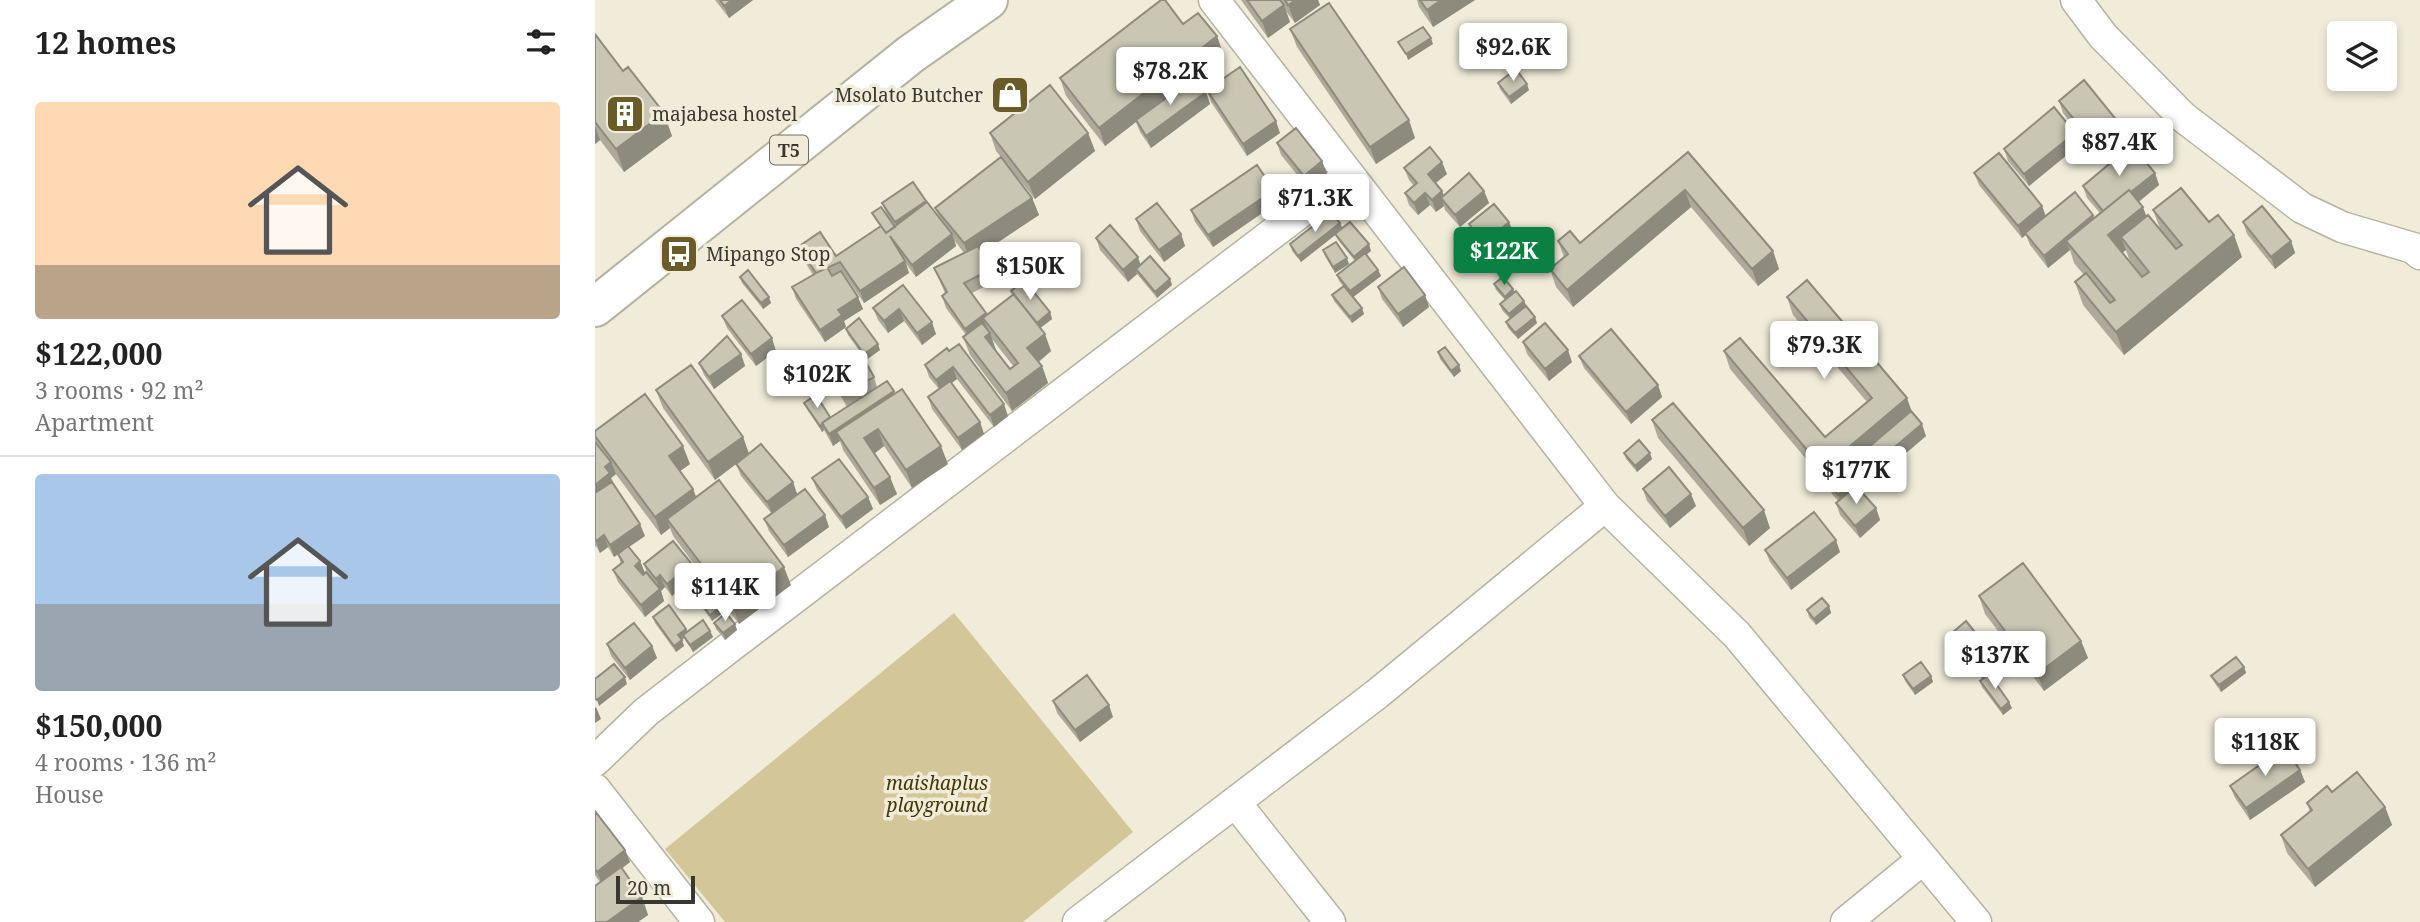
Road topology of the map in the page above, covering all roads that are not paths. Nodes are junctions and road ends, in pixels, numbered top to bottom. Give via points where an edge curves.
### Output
1 (988, 0) edge
2 (1214, 0) edge
3 (2076, 0) edge
4 (1348, 176) junction
5 (2420, 254) edge
6 (595, 307) edge
7 (1605, 506) junction
8 (595, 761) edge
9 (595, 789) edge
10 (1235, 803) junction
11 (1923, 859) junction
12 (699, 922) edge
13 (1079, 922) edge
14 (1330, 922) edge
15 (1846, 922) edge
16 (1976, 922) edge

1 - 6 highway, T5 via 911,54
2 - 4 street
3 - 5 street via 2103,36 2183,117 2302,208
4 - 7 street
4 - 8 street via 668,695
7 - 10 street via 1377,694
7 - 11 street via 1737,635
9 - 12 street
10 - 13 street
10 - 14 street
11 - 15 street
11 - 16 street

